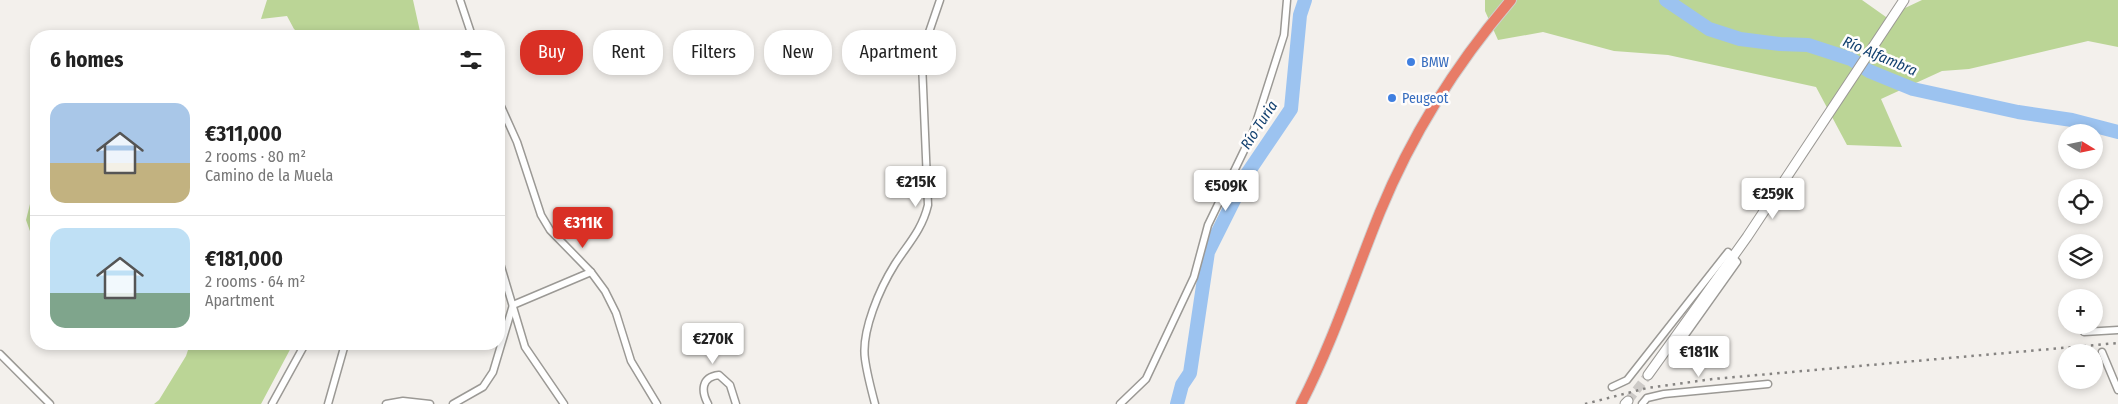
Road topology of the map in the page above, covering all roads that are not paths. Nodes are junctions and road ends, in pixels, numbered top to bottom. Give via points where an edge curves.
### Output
1 (460, 0) edge
2 (940, 0) edge
3 (1286, 0) edge
4 (1511, 0) edge
5 (1904, 0) edge
6 (470, 30) edge
7 (505, 115) edge
8 (1733, 256) junction
9 (590, 272) junction
10 (505, 279) edge
11 (513, 305) junction
12 (2118, 330) edge
13 (2103, 331) edge
14 (505, 332) edge
15 (302, 350) edge
16 (343, 350) edge
17 (500, 350) edge
18 (1673, 352) dead end
19 (0, 354) edge
20 (2103, 354) edge
21 (1648, 375) tunnel mouth
22 (1768, 384) dead end
23 (1612, 387) dead end
24 (2118, 390) edge
25 (652, 398) junction
26 (50, 404) edge
27 (272, 404) edge
28 (328, 404) edge
29 (386, 404) edge
30 (430, 404) edge
31 (453, 404) edge
32 (564, 404) edge
33 (645, 404) edge
34 (658, 404) edge
35 (708, 404) edge
36 (736, 404) edge
37 (875, 404) edge
38 (1120, 404) edge
39 (1301, 404) edge
40 (1642, 404) edge

1 - 6 street
2 - 37 street via 922,63 928,205 924,222 915,238 886,279 868,326 864,358
3 - 38 street via 1284,35 1253,132 1208,225 1194,277 1146,379
4 - 39 highway via 1453,74 1403,162 1380,211 1317,373
5 - 8 main road
7 - 9 street via 541,216 555,236
8 - 18 street via 1737,262
8 - 21 main road
8 - 23 street via 1728,252 1627,380
9 - 11 street
9 - 25 street via 610,298 626,352
10 - 11 street
11 - 14 street
11 - 32 street via 525,347
12 - 13 street
15 - 27 street
16 - 28 street
17 - 31 street via 493,372 483,387
19 - 26 street
20 - 24 street
22 - 40 street via 1689,390 1648,398
25 - 33 street
25 - 34 street
29 - 30 street via 403,401
35 - 36 street via 703,393 704,383 719,375 730,385

